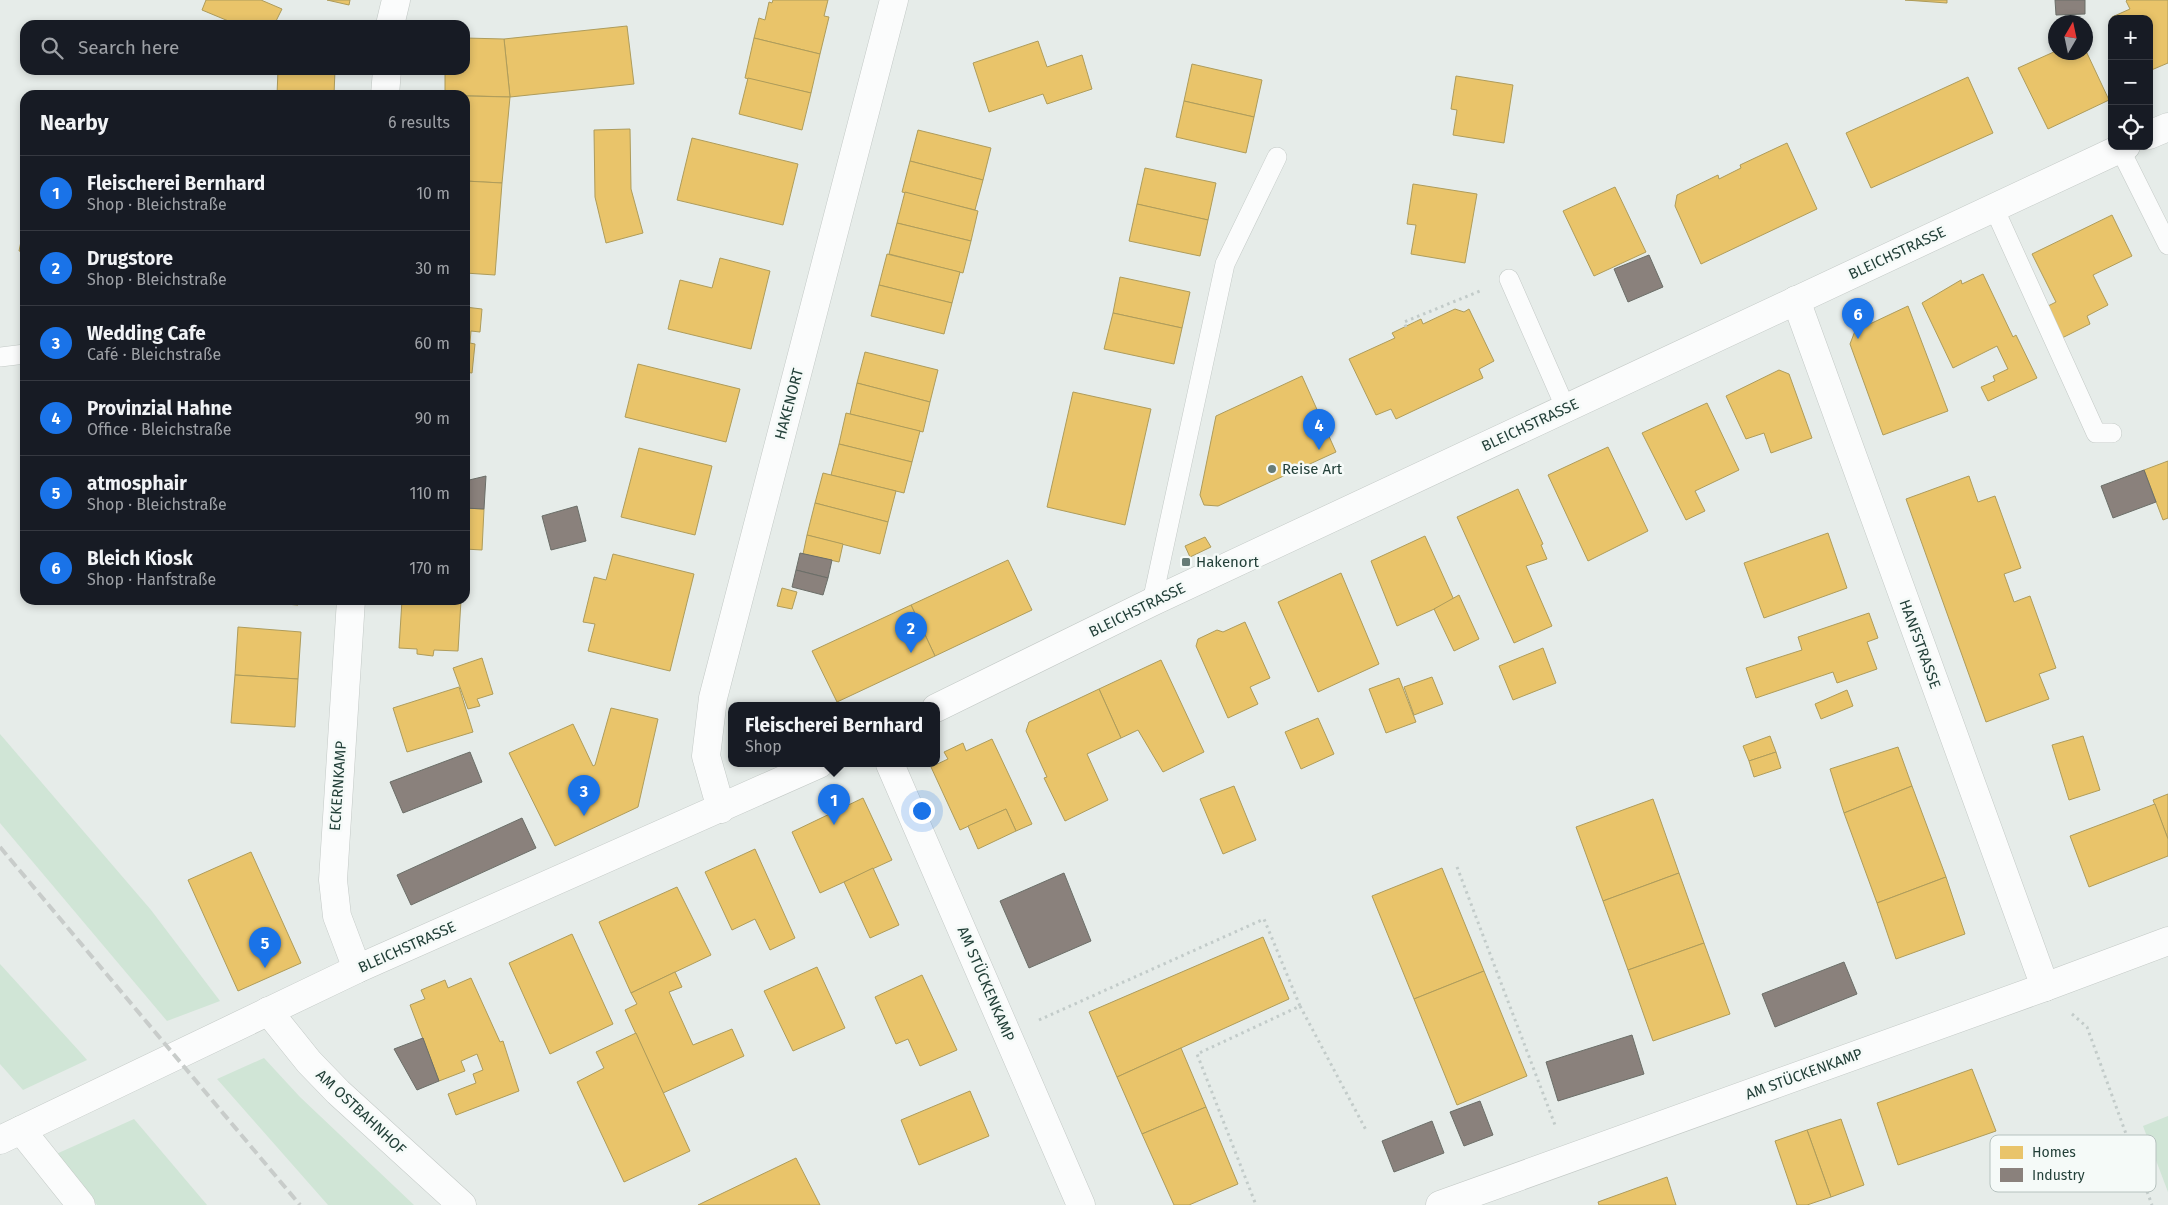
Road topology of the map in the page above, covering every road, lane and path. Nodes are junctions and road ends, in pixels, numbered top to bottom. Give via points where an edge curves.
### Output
1 (396, 0) edge
2 (894, 0) edge
3 (391, 20) edge
4 (387, 75) edge
5 (385, 90) edge
6 (2168, 126) edge
7 (2153, 133) edge
8 (2119, 150) edge
9 (2124, 150) edge
10 (1277, 157) dead end
11 (1994, 208) junction
12 (2168, 245) edge
13 (1509, 279) joint
14 (1796, 300) junction
15 (1406, 327) dead end
16 (20, 355) edge
17 (0, 357) edge
18 (1566, 409) junction
19 (2112, 433) dead end
20 (1152, 602) junction
21 (351, 605) edge
22 (940, 706) edge
23 (812, 767) edge
24 (891, 767) edge
25 (721, 809) junction
26 (1457, 867) dead end
27 (2168, 941) edge
28 (357, 969) junction
29 (2044, 987) junction
30 (1300, 1006) junction
31 (268, 1011) junction
32 (1007, 1034) junction
33 (1366, 1130) dead end
34 (11, 1135) edge
35 (2126, 1135) edge
36 (1568, 1159) junction
37 (2147, 1192) edge
38 (81, 1205) edge
39 (462, 1205) edge
40 (1081, 1205) edge
41 (1256, 1205) edge
42 (1440, 1205) edge
43 (2152, 1205) edge

1 - 3 street
2 - 25 street, HAKENORT via 713,698 706,756
4 - 5 street
6 - 7 street
8 - 11 street, BLEICHSTRASSE
9 - 12 lane
10 - 20 lane via 1225,264
11 - 14 street, BLEICHSTRASSE
11 - 19 lane via 2096,432
13 - 15 path via 1404,322
13 - 18 lane
14 - 18 street, BLEICHSTRASSE
14 - 29 street, HANFSTRASSE
16 - 17 lane
18 - 20 street, BLEICHSTRASSE
20 - 22 street, BLEICHSTRASSE
21 - 28 street, ECKERNKAMP via 333,880 337,916
23 - 25 street, BLEICHSTRASSE
24 - 32 street, AM STÜCKENKAMP
25 - 28 street, BLEICHSTRASSE
26 - 36 path
27 - 29 street, AM STÜCKENKAMP
28 - 31 street, BLEICHSTRASSE
29 - 35 path via 2087,1027
29 - 36 street, AM STÜCKENKAMP
30 - 32 path via 1264,920
30 - 33 path
30 - 41 path via 1197,1054
31 - 34 street, BLEICHSTRASSE
31 - 39 street, AM OSTBAHNHOF via 338,1092
32 - 40 street, AM STÜCKENKAMP
34 - 38 street
36 - 42 street, AM STÜCKENKAMP
37 - 43 path

